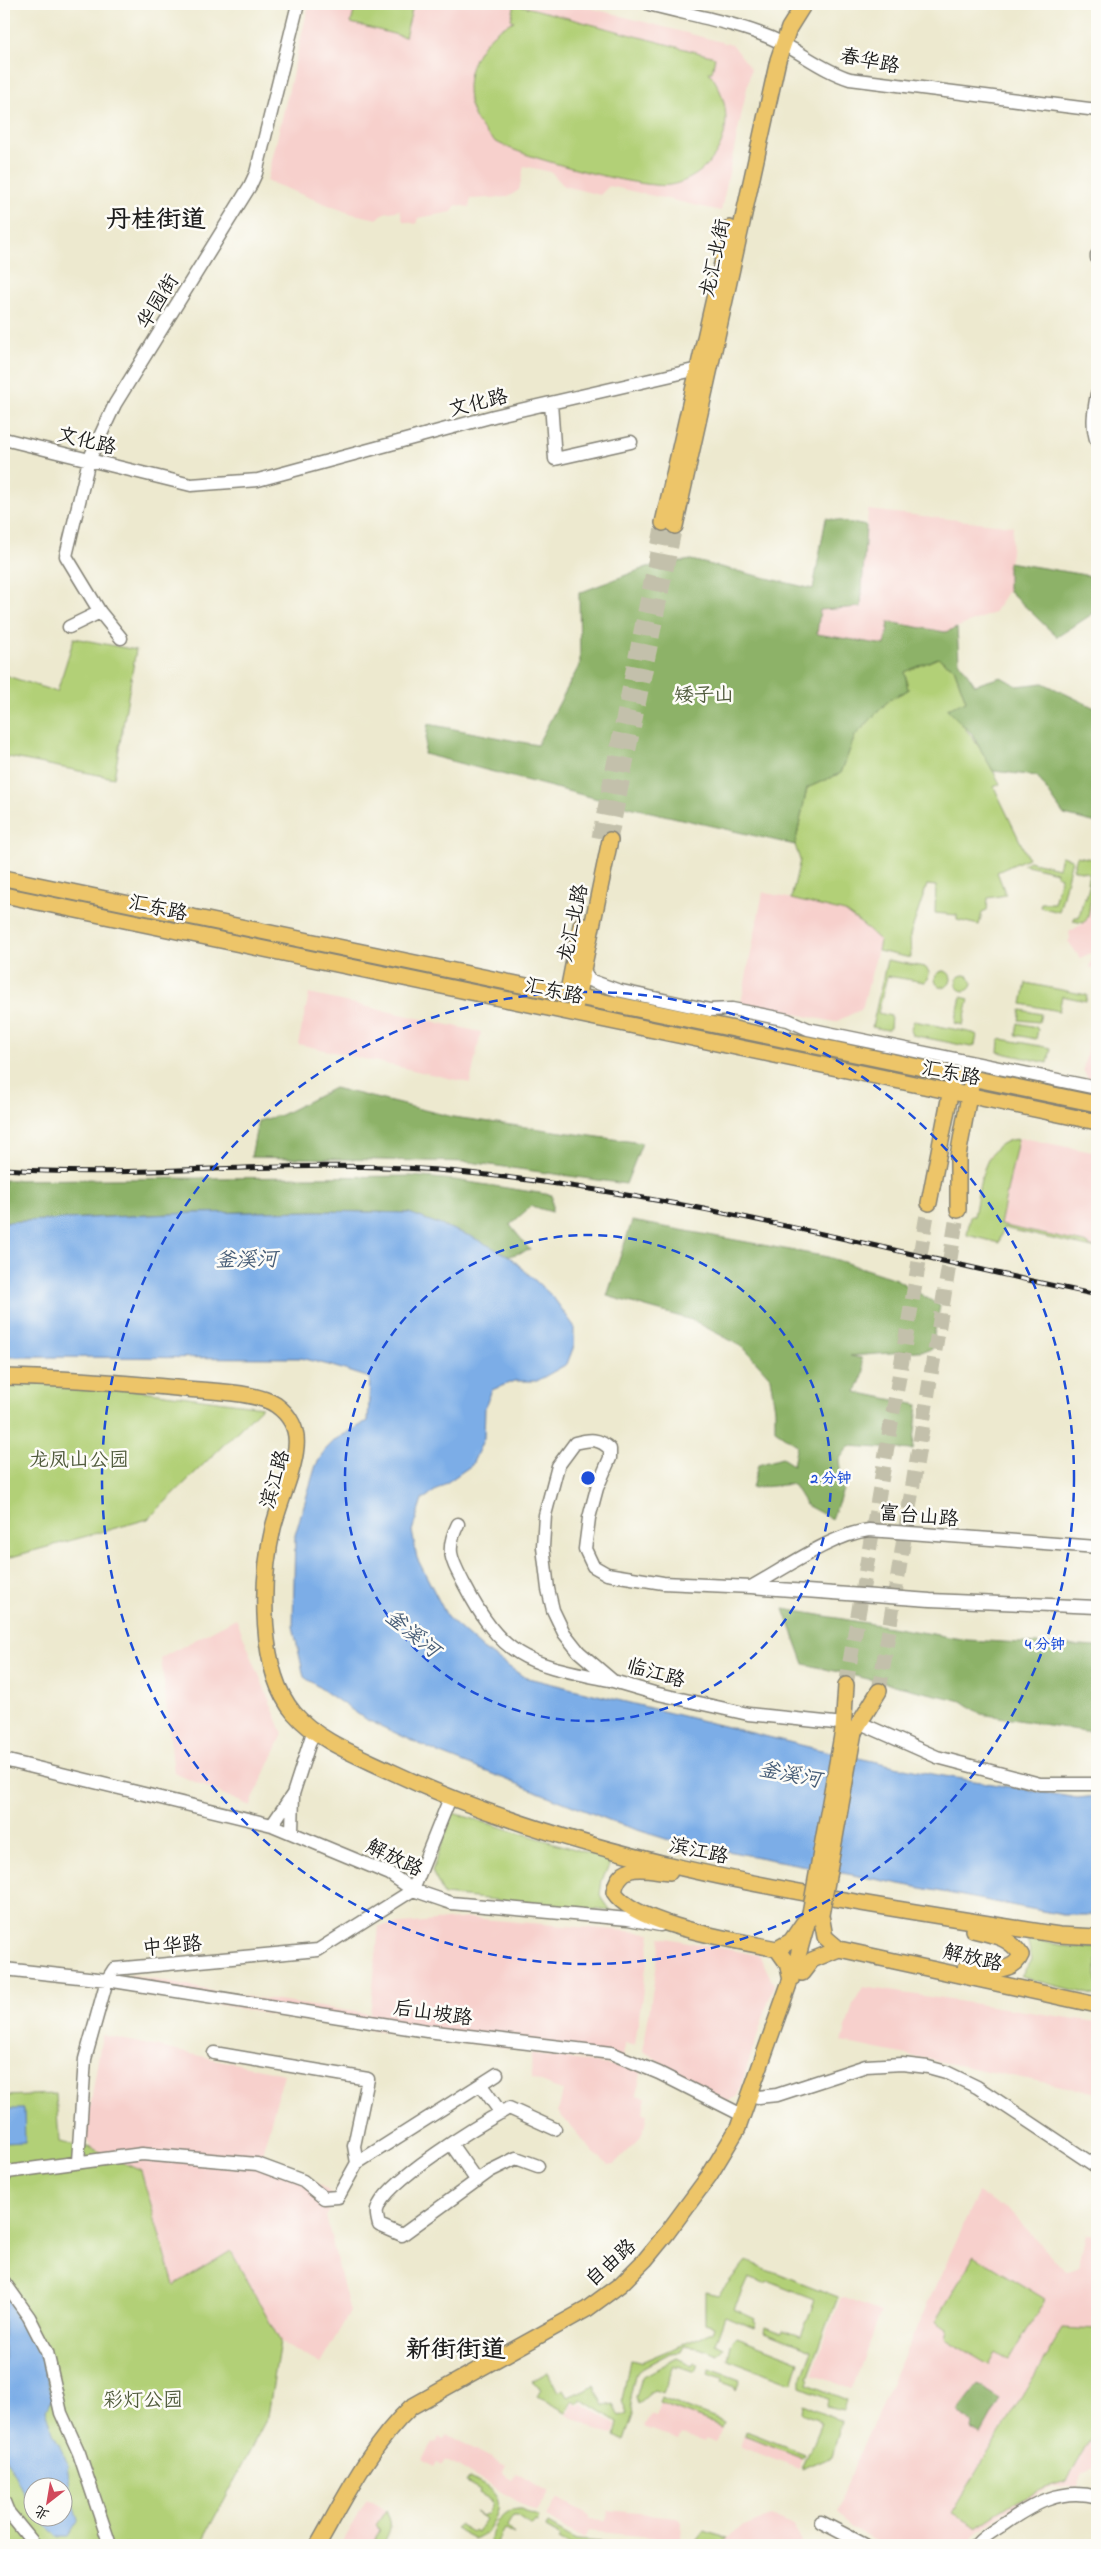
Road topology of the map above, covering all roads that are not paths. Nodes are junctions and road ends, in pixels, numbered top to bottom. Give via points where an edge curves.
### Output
1 (298, 4) edge
2 (648, 4) edge
3 (794, 4) edge
4 (804, 4) edge
5 (778, 42) junction
6 (1097, 110) edge
7 (704, 370) junction
8 (1097, 394) edge
9 (551, 403) junction
10 (4, 439) edge
11 (631, 442) dead end
12 (1097, 442) edge
13 (89, 460) junction
14 (669, 524) tunnel mouth
15 (100, 612) junction
16 (69, 627) dead end
17 (121, 638) dead end
18 (4, 878) edge
19 (4, 895) edge
20 (583, 968) junction
21 (572, 997) junction
22 (568, 1013) junction
23 (954, 1075) junction
24 (972, 1079) junction
25 (1097, 1088) edge
26 (951, 1093) junction
27 (969, 1096) junction
28 (1097, 1104) edge
29 (1097, 1122) edge
30 (4, 1370) edge
31 (4, 1377) edge
32 (458, 1524) dead end
33 (1097, 1547) edge
34 (751, 1587) junction
35 (1097, 1607) edge
36 (614, 1680) junction
37 (846, 1684) tunnel mouth
38 (879, 1690) tunnel mouth
39 (850, 1727) junction
40 (314, 1729) junction
41 (4, 1760) edge
42 (1097, 1784) edge
43 (293, 1794) junction
44 (450, 1798) junction
45 (272, 1825) junction
46 (292, 1832) junction
47 (700, 1871) junction
48 (413, 1890) junction
49 (816, 1914) junction
50 (937, 1916) junction
51 (699, 1933) junction
52 (1097, 1938) edge
53 (777, 1949) junction
54 (839, 1949) junction
55 (4, 1969) edge
56 (941, 1970) junction
57 (796, 1976) junction
58 (107, 1980) junction
59 (1097, 2005) edge
60 (214, 2053) dead end
61 (497, 2074) dead end
62 (481, 2085) junction
63 (758, 2097) junction
64 (501, 2113) junction
65 (742, 2115) junction
66 (555, 2129) dead end
67 (451, 2144) junction
68 (78, 2161) junction
69 (356, 2163) junction
70 (538, 2166) dead end
71 (1097, 2167) edge
72 (4, 2178) edge
73 (477, 2181) junction
74 (4, 2282) edge
75 (1097, 2497) edge
76 (4, 2502) edge
77 (821, 2522) dead end
78 (35, 2545) edge
79 (109, 2545) edge
80 (318, 2545) edge
81 (328, 2545) edge
82 (865, 2545) edge
83 (976, 2545) edge

1 - 13 street, 华园街 via 256,173 115,404
2 - 5 street, 春华路 via 757,33
3 - 5 main road, 龙汇北街
4 - 5 main road, 龙汇北街
5 - 6 street, 春华路 via 850,79
5 - 7 main road, 龙汇北街
7 - 9 street, 文化路
7 - 14 main road, 龙汇北街
8 - 12 street via 1092,416
9 - 11 street via 555,458
9 - 13 street, 文化路 via 258,480 191,485
10 - 13 street, 文化路
13 - 15 street, 华园街 via 66,556
15 - 16 street
15 - 17 street, 华园街
18 - 21 main road, 汇东路
19 - 22 main road, 汇东路
20 - 21 main road, 龙汇北路
20 - 21 main road, 龙汇北路 via 604,839
20 - 25 street via 589,980 617,990 710,1010 732,1008 788,1020 808,1029
21 - 22 main road, 龙汇北路
21 - 23 main road, 汇东路
22 - 26 main road, 汇东路
23 - 24 main road, 汇东路
23 - 26 main road
24 - 27 main road
24 - 28 main road, 汇东路
26 - 27 main road, 汇东路
26 - 27 main road via 930,1200 943,1192 954,1196 958,1206 958,1156
27 - 29 main road, 汇东路
30 - 40 main road, 滨江路 via 78,1372 239,1386 279,1397 300,1419 304,1447 280,1531 274,1575 274,1636 282,1675
31 - 40 main road, 滨江路 via 77,1379 236,1393 275,1404 294,1422 297,1446 272,1530 266,1579 266,1639 275,1677 293,1712
32 - 36 street via 451,1538 451,1559 478,1610 503,1643 540,1664
33 - 34 street, 富台山路 via 854,1531
34 - 35 street via 930,1600
34 - 36 street, 临江路 via 663,1583 607,1574 592,1566 585,1549 589,1518 610,1458 610,1449 602,1440 574,1443 558,1466 545,1515 543,1546 548,1589 564,1633 594,1667
36 - 39 street, 临江路 via 654,1693 748,1714
37 - 39 main road
38 - 39 main road
39 - 42 street, 临江路 via 930,1754 1040,1784
39 - 49 main road, bridge
40 - 43 street
40 - 44 main road, 滨江路 via 336,1745
41 - 45 street, 解放路
43 - 45 street
43 - 46 street
44 - 47 main road, 滨江路 via 610,1851
44 - 48 street
45 - 46 street, 解放路
46 - 48 street, 解放路 via 390,1874
47 - 50 main road, 滨江路
47 - 51 main road via 631,1869 616,1882 614,1892 619,1901 637,1911
48 - 51 street, 解放路 via 451,1903 628,1919
48 - 58 street, 中华路 via 318,1950 114,1969
49 - 53 main road via 791,1942
49 - 54 main road via 825,1937
49 - 57 main road, 自由路
50 - 52 main road, 滨江路
50 - 56 main road via 1006,1939 1021,1955 1012,1967
51 - 53 main road, 解放路
53 - 57 main road
54 - 56 main road, 解放路
54 - 57 main road via 812,1960
55 - 58 street, 后山坡路
56 - 59 main road, 解放路
57 - 63 main road, 自由路
57 - 65 main road, 自由路
58 - 65 street, 后山坡路 via 427,2031 611,2054 659,2073
58 - 68 street via 85,2059
60 - 69 street via 368,2079 354,2146
61 - 62 street
62 - 64 street
62 - 69 street
63 - 71 street via 778,2095 866,2066 902,2064 928,2067 977,2087
63 - 81 main road, 自由路 via 746,2131 731,2158 652,2266 593,2317 416,2415 377,2459
64 - 66 street via 509,2108
64 - 67 street
65 - 80 main road, 自由路 via 709,2176 645,2260 621,2284 587,2309 412,2406 370,2453
67 - 73 street
67 - 73 street via 392,2187 377,2209 379,2225 402,2235
68 - 69 street via 142,2154 257,2164 302,2181 324,2198 338,2196
68 - 72 street via 7,2172
70 - 73 street via 516,2158
74 - 79 street via 29,2317 47,2352 61,2413 79,2453
75 - 83 street via 1061,2495 1032,2505
76 - 78 street via 8,2512
77 - 82 street

